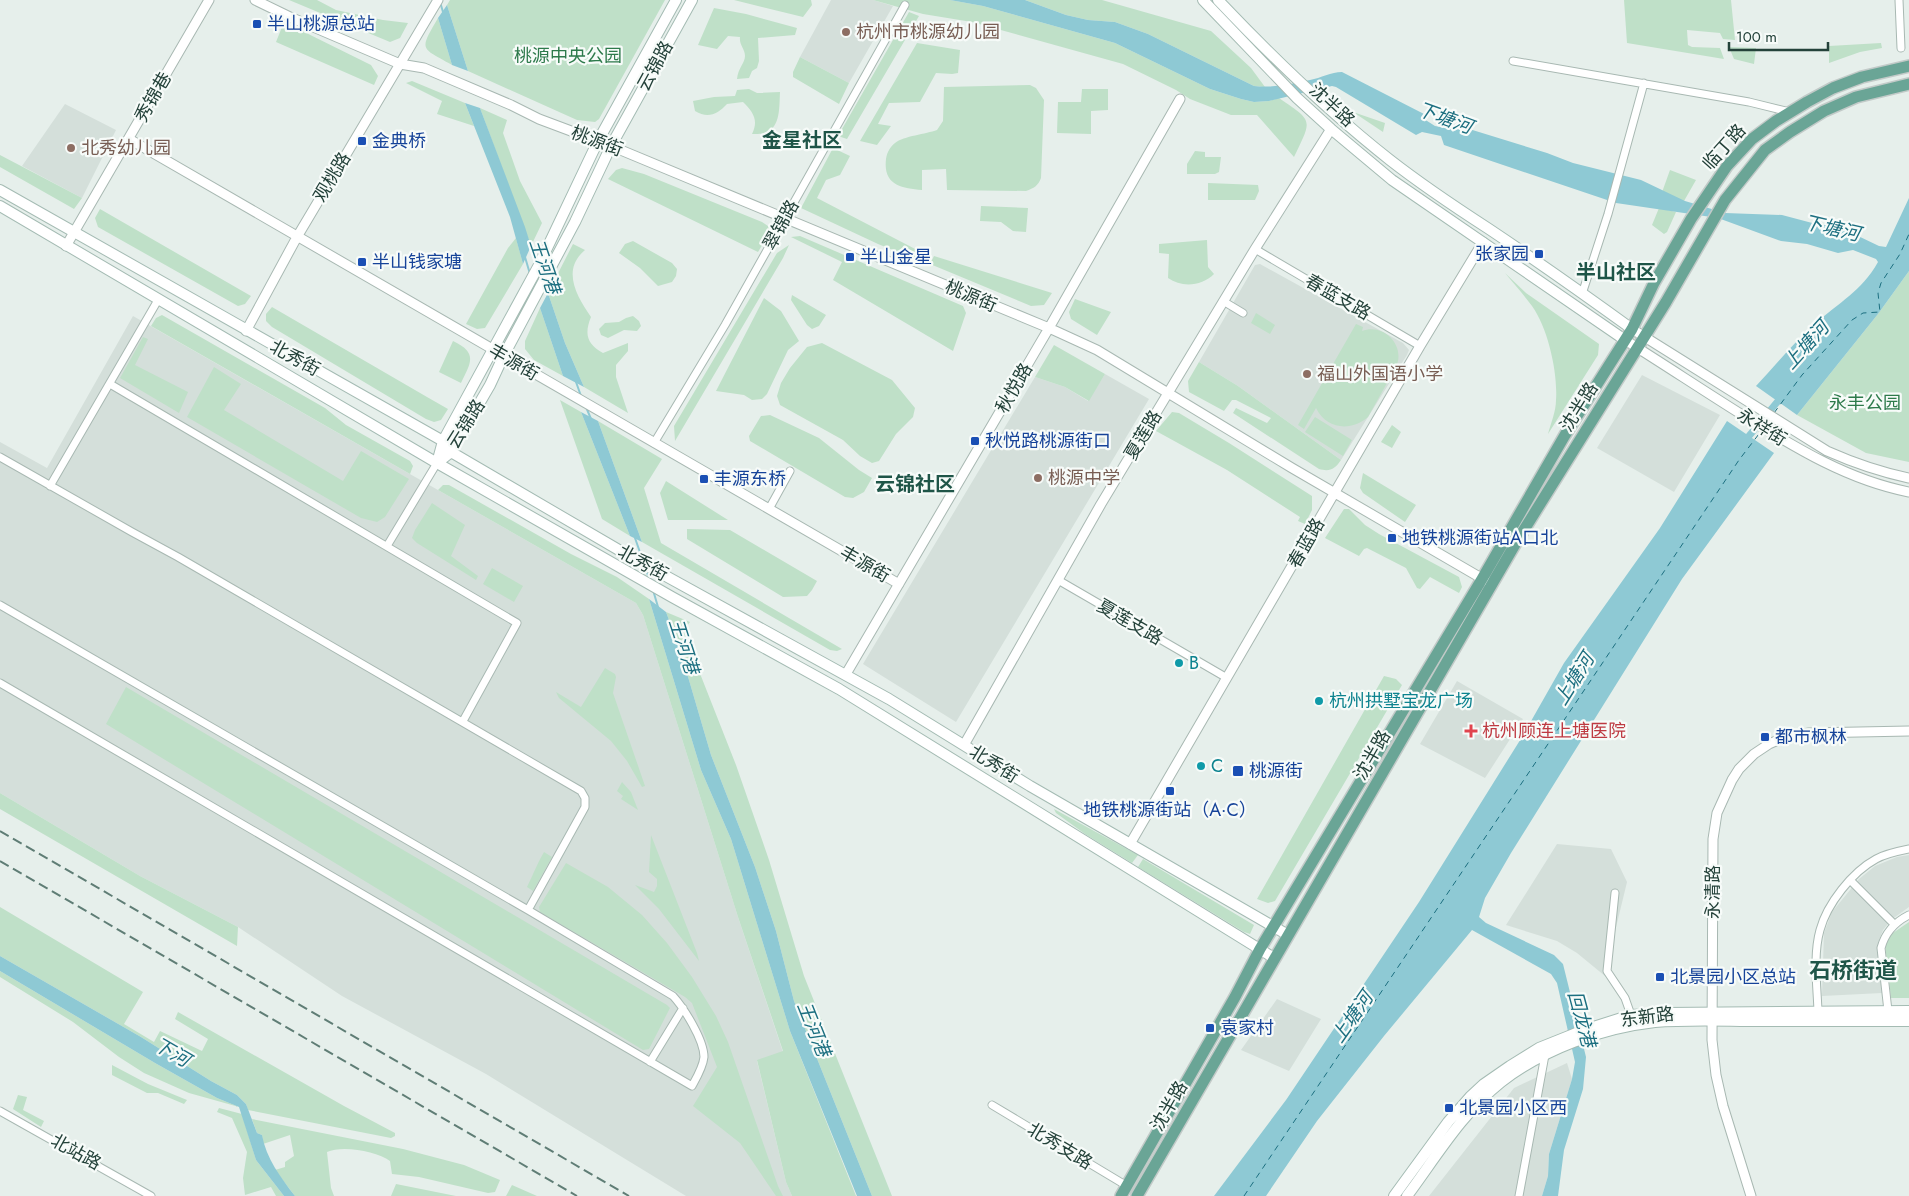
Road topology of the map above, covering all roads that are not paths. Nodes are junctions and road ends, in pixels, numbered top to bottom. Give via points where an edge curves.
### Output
1 (209, 0) edge
2 (255, 0) edge
3 (676, 0) edge
4 (692, 0) edge
5 (1203, 0) edge
6 (1218, 0) edge
7 (1899, 0) edge
8 (437, 3) edge
9 (905, 5) dead end
10 (1901, 48) dead end
11 (1513, 61) dead end
12 (400, 64) junction
13 (1909, 66) edge
14 (1644, 83) junction
15 (1909, 84) edge
16 (1180, 99) dead end
17 (1790, 113) junction
18 (1331, 129) junction
19 (128, 139) junction
20 (598, 141) junction
21 (611, 146) junction
22 (0, 190) edge
23 (0, 206) edge
24 (785, 219) junction
25 (75, 232) junction
26 (297, 237) junction
27 (1483, 242) junction
28 (66, 246) junction
29 (1255, 249) junction
30 (1582, 294) junction
31 (158, 300) junction
32 (1223, 301) junction
33 (1243, 314) dead end
34 (1049, 328) junction
35 (1632, 329) junction
36 (246, 331) junction
37 (1644, 336) junction
38 (1625, 340) junction
39 (1420, 346) junction
40 (1637, 347) junction
41 (492, 349) junction
42 (503, 357) junction
43 (110, 384) junction
44 (1168, 393) junction
45 (443, 441) junction
46 (654, 442) junction
47 (451, 452) junction
48 (0, 457) edge
49 (437, 463) junction
50 (790, 471) dead end
51 (1909, 478) edge
52 (50, 486) junction
53 (1909, 492) edge
54 (1336, 493) junction
55 (769, 509) junction
56 (387, 546) junction
57 (1058, 580) junction
58 (1487, 582) junction
59 (899, 584) junction
60 (0, 605) edge
61 (846, 674) junction
62 (1227, 678) junction
63 (0, 684) edge
64 (463, 721) junction
65 (1909, 731) edge
66 (964, 746) junction
67 (1130, 844) junction
68 (1909, 849) edge
69 (1850, 880) junction
70 (1616, 893) dead end
71 (528, 910) junction
72 (1909, 915) edge
73 (1894, 924) junction
74 (1274, 927) junction
75 (1288, 935) junction
76 (1260, 949) junction
77 (1274, 958) junction
78 (683, 1008) junction
79 (1818, 1011) junction
80 (1888, 1011) junction
81 (1909, 1011) edge
82 (1632, 1016) junction
83 (1712, 1016) junction
84 (1909, 1021) edge
85 (1585, 1034) junction
86 (1566, 1041) junction
87 (1545, 1055) junction
88 (650, 1062) junction
89 (992, 1105) dead end
90 (0, 1110) edge
91 (1124, 1191) edge
92 (151, 1196) edge
93 (1137, 1196) edge
94 (1394, 1196) edge
95 (1407, 1196) edge
96 (1519, 1196) edge
97 (1751, 1196) edge

1 - 19 street, 秀锦巷
2 - 12 street, 桃源街
3 - 20 main road, 云锦路
4 - 21 main road, 云锦路
5 - 18 main road, 沈半路
6 - 30 main road, 沈半路 via 1261,45 1351,128 1413,177
7 - 10 street
8 - 12 street, 观桃路
9 - 24 street, 翠锦路
11 - 14 street
12 - 20 street, 桃源街 via 424,68 539,119
12 - 26 street, 观桃路
13 - 17 main road, 临丁路 via 1833,88
14 - 17 street via 1749,102
14 - 30 street
15 - 37 main road, 临丁路 via 1856,96 1824,111 1765,150 1725,200
16 - 34 street, 秋悦路
17 - 35 main road, 临丁路 via 1752,139 1702,200 1654,283
18 - 27 main road, 沈半路 via 1392,180
18 - 29 street, 夏莲路
19 - 25 street, 秀锦巷
19 - 26 street, 丰源街
20 - 21 street, 桃源街
20 - 41 main road, 云锦路 via 539,265
21 - 24 street, 桃源街
21 - 42 main road, 云锦路 via 546,279
22 - 25 main road, 北秀街
23 - 28 main road, 北秀街
24 - 34 street, 桃源街
24 - 46 street, 翠锦路
25 - 28 street, 秀锦巷
25 - 36 main road, 北秀街
26 - 36 street, 观桃路
26 - 41 street, 丰源街
27 - 38 main road, 沈半路
27 - 39 street, 春蓝路
28 - 31 main road, 北秀街
29 - 32 street, 夏莲路
29 - 39 street, 春蓝支路
30 - 35 main road, 沈半路
31 - 43 street
31 - 49 main road, 北秀街
32 - 33 street
32 - 44 street, 夏莲路
34 - 44 street, 桃源街 via 1097,350
34 - 59 street, 秋悦路
35 - 37 street, 永祥街
35 - 38 main road, 沈半路
36 - 45 main road, 北秀街
37 - 40 main road, 沈半路
37 - 51 street, 永祥街 via 1827,451 1884,473
38 - 40 street, 永祥街
38 - 58 main road, 沈半路 via 1565,435
39 - 54 street, 春蓝路
40 - 53 street, 永祥街 via 1818,460 1886,487
40 - 58 main road, 沈半路
41 - 42 street, 丰源街
41 - 45 main road, 云锦路
42 - 46 street, 丰源街
42 - 47 main road, 云锦路
43 - 52 street
43 - 56 street
44 - 54 street, 桃源街
44 - 57 street, 夏莲路
45 - 47 main road, 北秀街
45 - 49 main road, 云锦路
46 - 55 street, 丰源街
47 - 49 main road, 云锦路
47 - 61 main road, 北秀街
48 - 52 street
49 - 56 street
49 - 76 main road, 北秀街 via 839,689
50 - 55 street
52 - 64 street
54 - 58 street, 桃源街
54 - 62 street, 春蓝路
55 - 59 street, 丰源街
56 - 64 street via 517,623
57 - 62 street, 夏莲支路
57 - 66 street, 夏莲路
58 - 74 main road, 沈半路
58 - 75 main road, 沈半路
59 - 61 street, 秋悦路
60 - 71 street
61 - 66 main road, 北秀街
62 - 67 street, 春蓝路
63 - 88 street
64 - 71 street via 581,791 586,798 585,806
65 - 83 street, 永清路 via 1809,733 1785,737 1754,754 1739,769 1717,813 1713,839
66 - 67 main road, 北秀街
67 - 74 main road, 北秀街
68 - 69 street via 1878,858 1861,868
69 - 73 street
69 - 79 street via 1820,929 1817,947
70 - 82 street via 1607,971 1625,998
71 - 78 street via 673,996
72 - 73 street
73 - 80 street via 1881,948
74 - 75 main road, 北秀街
74 - 76 main road, 沈半路
75 - 77 main road, 沈半路
76 - 77 main road, 北秀街
76 - 91 main road, 沈半路
77 - 93 main road, 沈半路
78 - 88 street
78 - 88 street via 701,1041 704,1056 692,1086
79 - 80 main road, 东新路
79 - 83 main road, 东新路
80 - 81 main road, 东新路
82 - 83 main road, 东新路
82 - 85 main road, 东新路
83 - 84 main road, 东新路
83 - 85 main road, 东新路
83 - 97 street, 永清路 via 1718,1083
85 - 86 main road, 东新路
86 - 87 main road, 东新路
86 - 94 main road, 东新路 via 1539,1048 1484,1084 1448,1122
87 - 95 main road, 东新路 via 1501,1082 1482,1099 1462,1120
87 - 96 street
89 - 91 street, 北秀支路
90 - 92 street, 北站路

